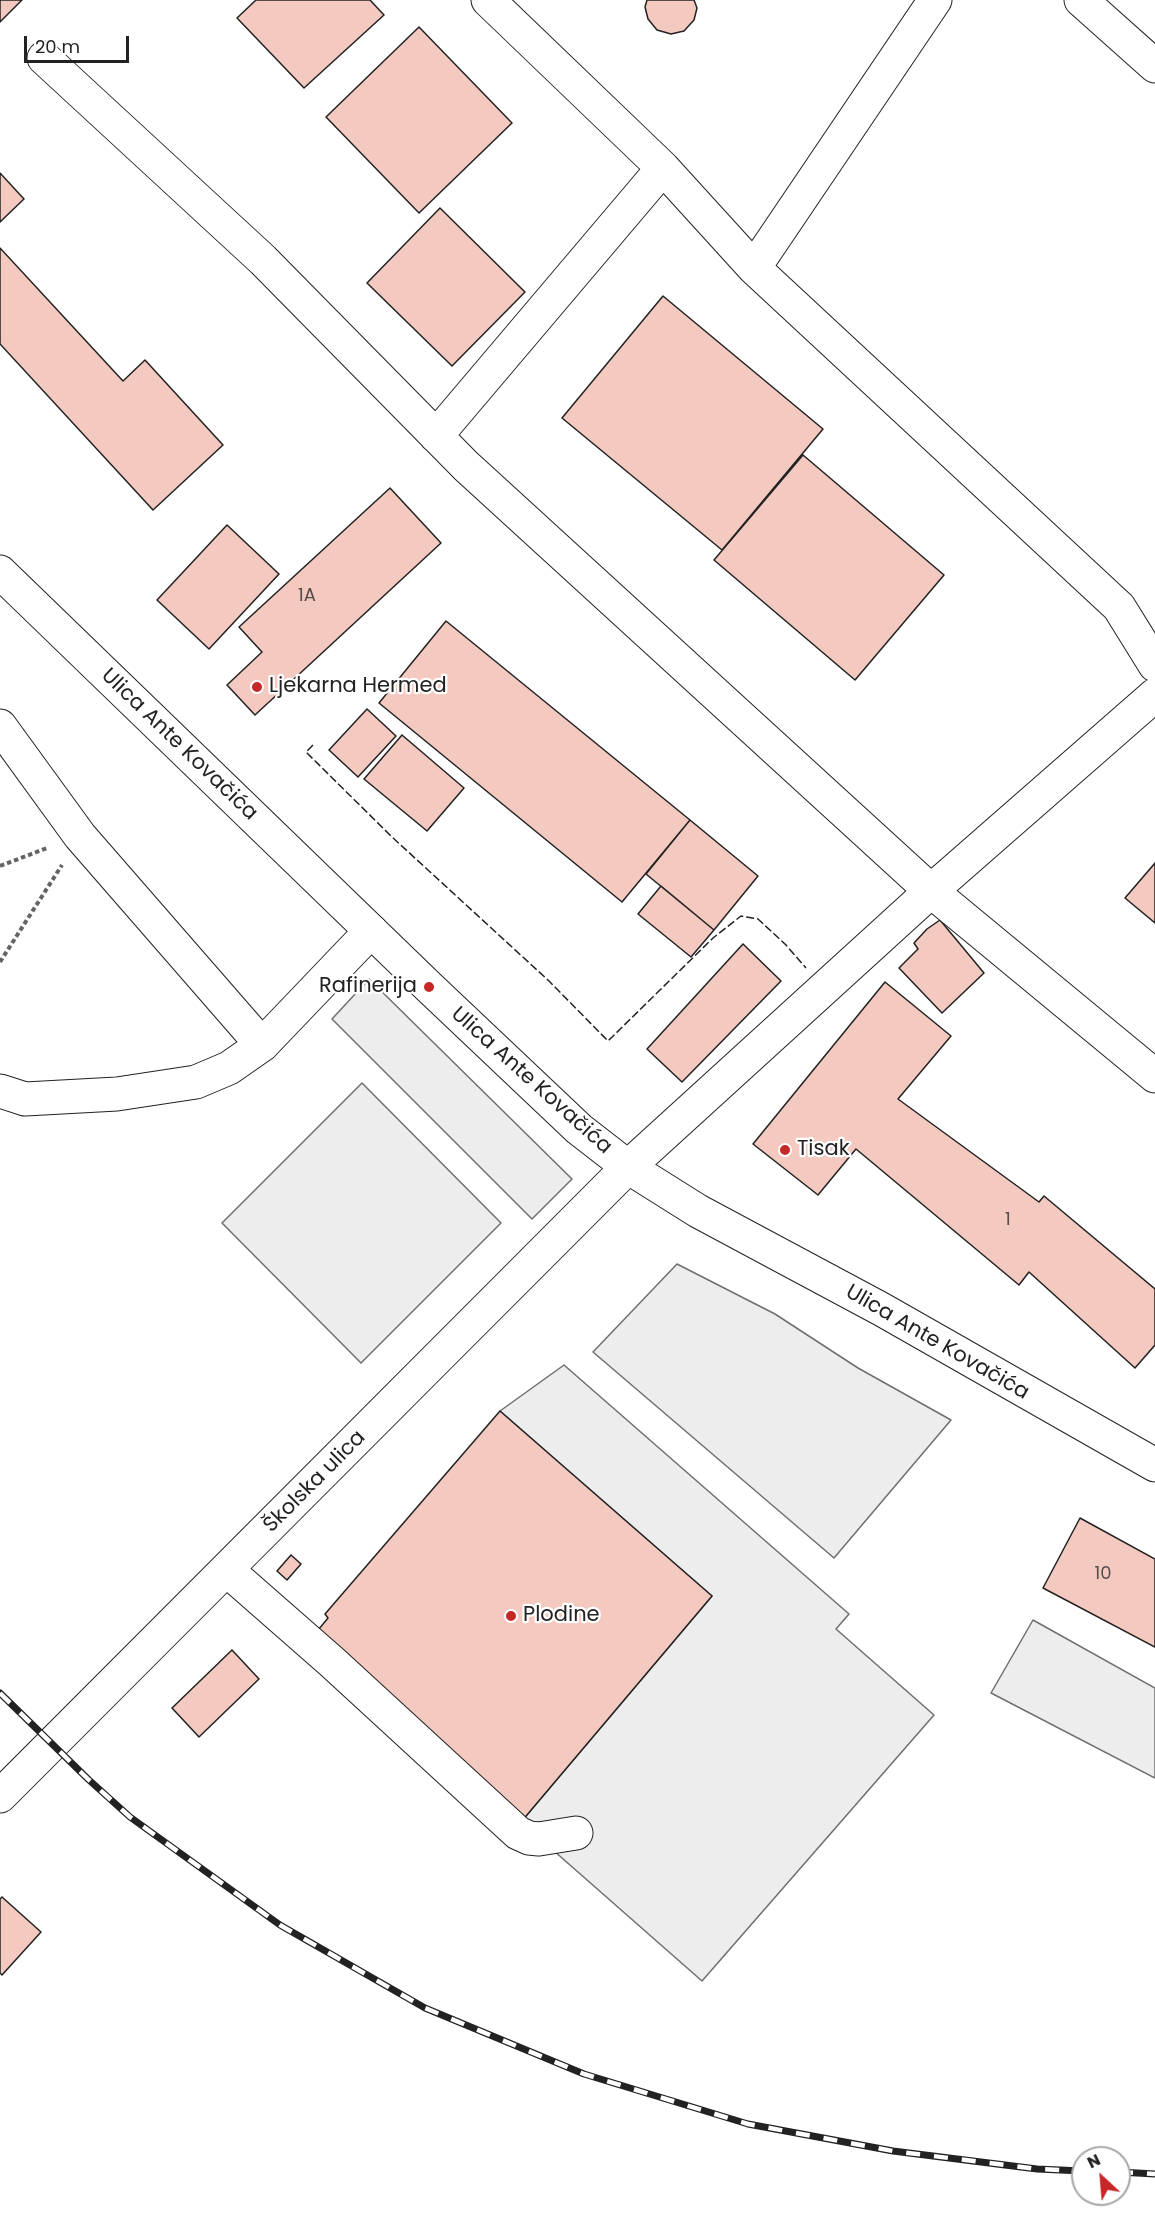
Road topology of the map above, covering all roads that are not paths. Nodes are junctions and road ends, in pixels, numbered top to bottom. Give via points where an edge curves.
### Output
1 (488, 0) edge
2 (935, 0) edge
3 (1081, 0) edge
4 (44, 58) dead end
5 (1155, 66) edge
6 (663, 168) junction
7 (754, 268) junction
8 (436, 436) junction
9 (0, 572) edge
10 (1155, 665) edge
11 (1155, 695) edge
12 (0, 726) edge
13 (932, 891) junction
14 (372, 931) junction
15 (262, 1045) junction
16 (1155, 1076) edge
17 (0, 1091) edge
18 (628, 1167) junction
19 (1155, 1465) edge
20 (227, 1570) junction
21 (0, 1796) edge
22 (576, 1833) dead end

1 - 6 main road
2 - 7 main road
3 - 5 main road
4 - 8 main road via 263,260
6 - 7 main road
6 - 8 main road
7 - 10 main road via 1119,607
8 - 13 main road
9 - 14 main road, Ulica Ante Kovačića
11 - 13 main road, Školska ulica
12 - 15 main road via 80,836
13 - 16 main road
13 - 18 main road, Školska ulica
14 - 15 main road
14 - 18 main road, Ulica Ante Kovačića via 579,1129
15 - 17 main road via 229,1068 196,1082 117,1094 25,1099
18 - 19 main road, Ulica Ante Kovačića via 698,1211
18 - 20 main road, Školska ulica
20 - 21 main road, Školska ulica
20 - 22 main road via 518,1833 529,1839

